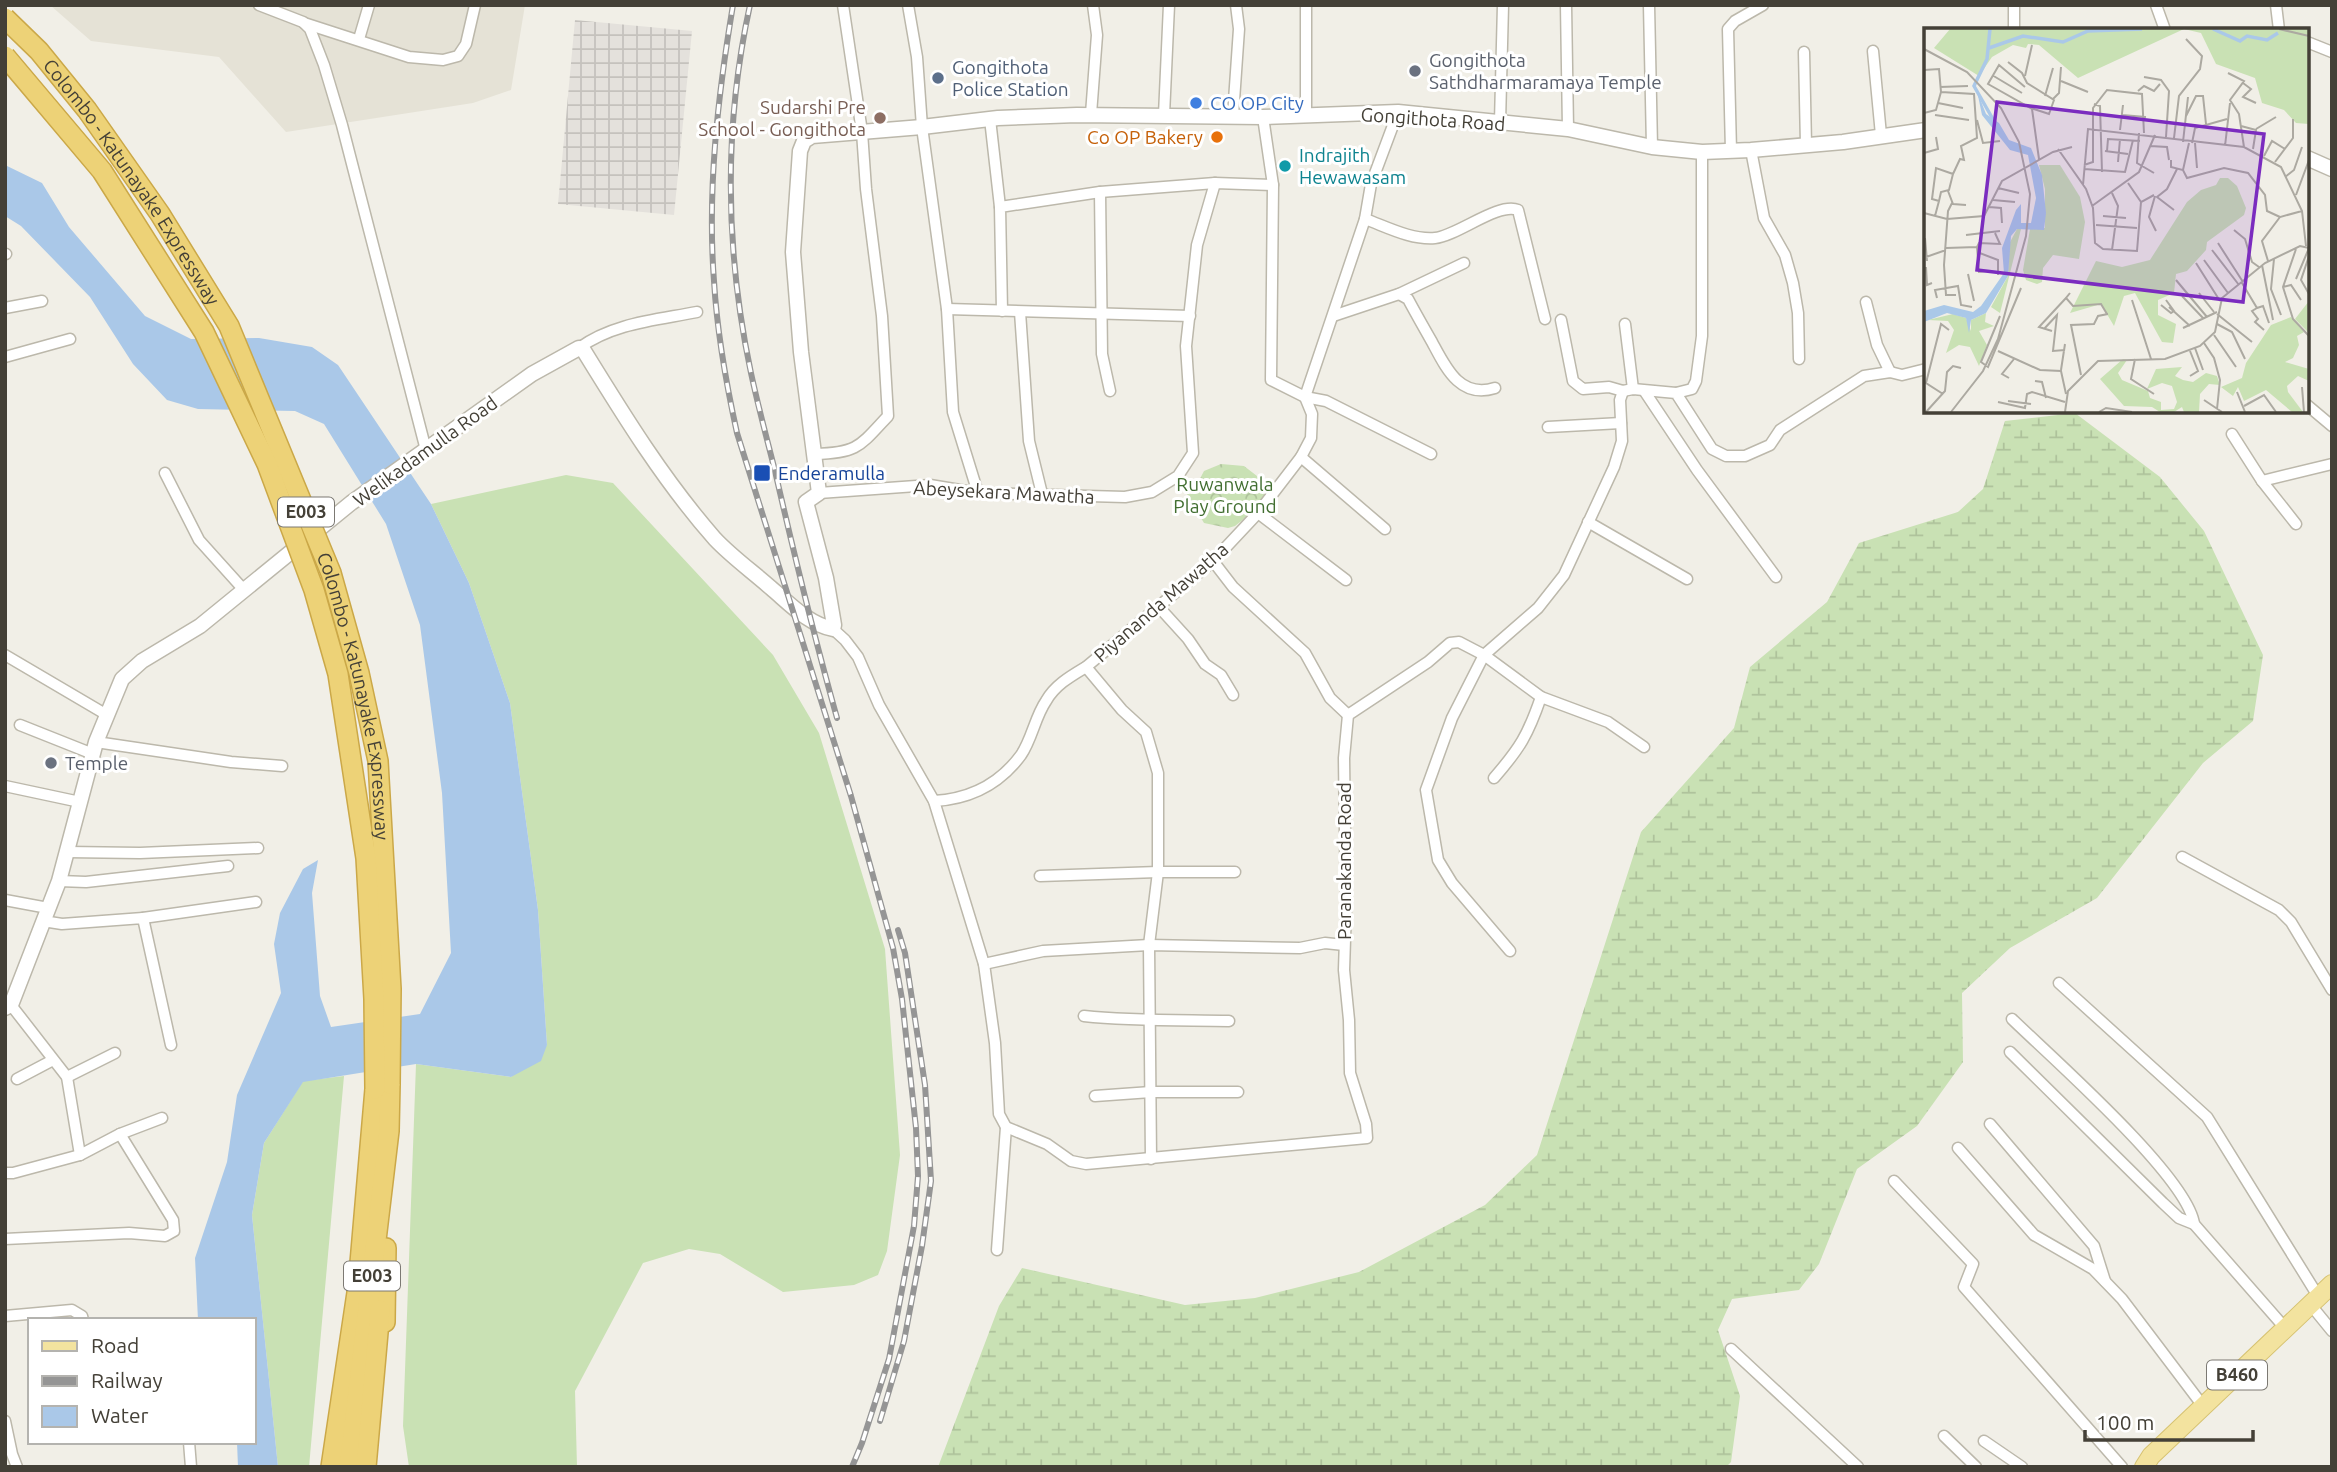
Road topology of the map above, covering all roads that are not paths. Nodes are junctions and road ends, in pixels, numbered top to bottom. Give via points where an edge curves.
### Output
1 (259, 5) edge
2 (369, 5) edge
3 (475, 5) edge
4 (843, 5) edge
5 (908, 5) edge
6 (1093, 5) edge
7 (1169, 5) edge
8 (1236, 5) edge
9 (1306, 5) edge
10 (1503, 5) edge
11 (1566, 5) edge
12 (1649, 5) edge
13 (1763, 5) edge
14 (2014, 5) edge
15 (2156, 5) edge
16 (2276, 5) edge
17 (276, 8) edge
18 (5, 18) edge
19 (303, 22) junction
20 (2014, 28) edge
21 (2164, 28) edge
22 (2279, 28) edge
23 (359, 40) junction
24 (2309, 44) edge
25 (1873, 51) dead end
26 (1804, 52) dead end
27 (2332, 52) edge
28 (5, 56) edge
29 (1398, 113) junction
30 (1091, 114) junction
31 (1306, 114) junction
32 (1164, 115) junction
33 (1233, 115) junction
34 (1263, 117) junction
35 (989, 119) junction
36 (1500, 122) junction
37 (922, 127) junction
38 (1568, 129) junction
39 (1924, 130) edge
40 (862, 132) junction
41 (1881, 135) junction
42 (1807, 145) junction
43 (1652, 146) junction
44 (1751, 150) junction
45 (1731, 151) junction
46 (1702, 152) junction
47 (2309, 160) edge
48 (2332, 169) edge
49 (1215, 183) junction
50 (1273, 185) junction
51 (1100, 192) junction
52 (1000, 207) junction
53 (1365, 219) junction
54 (1464, 263) dead end
55 (1399, 294) junction
56 (42, 301) dead end
57 (1866, 302) dead end
58 (5, 308) edge
59 (947, 309) junction
60 (697, 312) dead end
61 (1002, 312) junction
62 (1020, 312) junction
63 (1101, 313) junction
64 (1189, 316) junction
65 (1333, 316) junction
66 (1545, 319) dead end
67 (1561, 320) dead end
68 (1625, 324) dead end
69 (69, 339) dead end
70 (579, 348) junction
71 (5, 357) edge
72 (1799, 359) dead end
73 (1924, 370) edge
74 (1889, 372) junction
75 (1495, 388) dead end
76 (1628, 390) junction
77 (1110, 391) dead end
78 (1646, 392) junction
79 (1676, 393) junction
80 (1305, 397) junction
81 (2309, 407) edge
82 (1621, 423) junction
83 (2332, 426) edge
84 (1548, 427) dead end
85 (2232, 434) dead end
86 (426, 450) junction
87 (815, 454) junction
88 (1431, 454) dead end
89 (1301, 457) junction
90 (2332, 464) edge
91 (165, 473) dead end
92 (2262, 481) junction
93 (978, 493) junction
94 (818, 494) junction
95 (1042, 494) junction
96 (1258, 513) junction
97 (1588, 522) junction
98 (2295, 524) dead end
99 (1385, 529) dead end
100 (1213, 561) junction
101 (1776, 577) dead end
102 (1688, 579) dead end
103 (1346, 580) dead end
104 (244, 590) junction
105 (1158, 606) junction
106 (832, 629) junction
107 (5, 655) edge
108 (1484, 655) junction
109 (1086, 667) junction
110 (1233, 695) dead end
111 (1541, 697) junction
112 (107, 715) junction
113 (1348, 715) junction
114 (20, 725) dead end
115 (1644, 747) dead end
116 (95, 748) junction
117 (282, 766) dead end
118 (1493, 778) dead end
119 (5, 786) edge
120 (934, 801) junction
121 (80, 802) junction
122 (258, 848) dead end
123 (67, 852) junction
124 (2182, 857) dead end
125 (228, 866) dead end
126 (1158, 872) junction
127 (1235, 872) dead end
128 (1040, 876) dead end
129 (59, 881) junction
130 (5, 900) edge
131 (256, 902) dead end
132 (46, 915) junction
133 (143, 918) junction
134 (1149, 945) junction
135 (1344, 945) junction
136 (1510, 951) dead end
137 (984, 964) junction
138 (2059, 983) dead end
139 (2332, 990) edge
140 (8, 1007) edge
141 (1084, 1016) dead end
142 (1151, 1019) junction
143 (2012, 1019) dead end
144 (1229, 1021) dead end
145 (171, 1045) dead end
146 (2010, 1052) dead end
147 (115, 1053) dead end
148 (53, 1059) junction
149 (67, 1077) junction
150 (17, 1079) dead end
151 (383, 1086) junction
152 (1151, 1092) junction
153 (1238, 1092) dead end
154 (1095, 1096) dead end
155 (162, 1118) dead end
156 (1990, 1125) dead end
157 (1006, 1127) junction
158 (389, 1131) junction
159 (120, 1134) junction
160 (1958, 1147) dead end
161 (80, 1155) junction
162 (1151, 1158) junction
163 (5, 1173) edge
164 (1894, 1181) dead end
165 (387, 1184) junction
166 (2194, 1224) junction
167 (5, 1239) edge
168 (386, 1247) junction
169 (997, 1250) dead end
170 (2105, 1282) junction
171 (2320, 1295) edge
172 (5, 1317) edge
173 (82, 1318) edge
174 (2286, 1328) junction
175 (2332, 1331) edge
176 (1731, 1349) dead end
177 (2203, 1406) junction
178 (5, 1420) edge
179 (1944, 1436) dead end
180 (1983, 1441) dead end
181 (189, 1444) edge
182 (17, 1467) edge
183 (191, 1467) edge
184 (331, 1467) edge
185 (349, 1467) edge
186 (357, 1467) edge
187 (366, 1467) edge
188 (375, 1467) edge
189 (1858, 1467) edge
190 (1976, 1467) edge
191 (2022, 1467) edge
192 (2122, 1467) edge
193 (2144, 1467) edge

1 - 17 street
2 - 23 street
3 - 23 street via 466,44 458,56 443,60 409,57
4 - 40 street
5 - 37 street
6 - 30 street via 1097,35
7 - 32 street
8 - 33 street via 1239,29
9 - 31 street
10 - 36 street
11 - 38 street
12 - 43 street
13 - 45 street via 1728,29
14 - 20 street
15 - 21 street
16 - 22 street
17 - 19 street
18 - 151 highway, Colombo - Katunayake Expressway / E003, bridge via 39,51 86,110 160,214 229,326 331,573 378,761 391,989
19 - 23 street
19 - 86 street via 324,65 342,125
24 - 27 street
25 - 41 street
26 - 42 street
28 - 151 highway, Colombo - Katunayake Expressway / E003, bridge via 102,171 204,332 267,464 314,590 338,674 366,858
29 - 31 street, Gongithota Road
29 - 36 street, Gongithota Road
29 - 53 street, Piyananda Mawatha via 1371,184
30 - 32 street, Gongithota Road
30 - 35 street, Gongithota Road
31 - 34 street, Gongithota Road
32 - 33 street, Gongithota Road
33 - 34 street, Gongithota Road
34 - 50 street
35 - 37 street, Gongithota Road
35 - 52 street
36 - 38 street, Gongithota Road
37 - 40 street, Gongithota Road
37 - 59 street
38 - 43 street, Gongithota Road
39 - 41 street, Gongithota Road
40 - 87 street via 888,416 859,447
40 - 87 street, Gongithota Road via 812,136 800,151 793,252
41 - 42 street, Gongithota Road
42 - 44 street, Gongithota Road
43 - 46 street, Gongithota Road
44 - 45 street, Gongithota Road
44 - 72 street via 1764,218 1785,255 1793,283
45 - 46 street, Gongithota Road
46 - 79 street via 1702,336 1696,381 1692,389
47 - 48 street
49 - 50 street
49 - 51 street
49 - 64 street, Abeysekara Mawatha via 1197,245
50 - 80 street via 1271,380
51 - 52 street
51 - 63 street
52 - 61 street
53 - 65 street, Piyananda Mawatha
53 - 66 street via 1415,237 1437,238 1497,212 1518,210
54 - 55 street
55 - 65 street
55 - 75 street via 1408,299 1449,374 1484,392
56 - 58 street
57 - 74 street
59 - 61 street
59 - 93 street via 953,412
60 - 70 street, Welikadamulla Road via 629,325 594,337
61 - 62 street
62 - 63 street
62 - 95 street via 1029,440
63 - 64 street
63 - 77 street via 1102,354
64 - 95 street, Abeysekara Mawatha via 1186,346 1194,453 1178,476 1152,492 1125,497
65 - 80 street, Piyananda Mawatha
67 - 76 street via 1573,381 1583,389
68 - 76 street
69 - 71 street
70 - 86 street, Welikadamulla Road via 532,374
70 - 106 street via 642,444 718,541 800,612
73 - 74 street via 1902,375
74 - 79 street via 1864,376 1780,430 1770,445 1745,456 1726,456 1712,449
76 - 78 street
76 - 82 street via 1620,400
78 - 79 street
78 - 101 street
80 - 88 street via 1326,401
80 - 89 street, Piyananda Mawatha via 1312,414 1311,438
81 - 83 street
82 - 84 street
82 - 97 street via 1622,441 1614,467
85 - 92 street
86 - 104 street, Welikadamulla Road via 351,503
87 - 94 street
89 - 96 street, Piyananda Mawatha
89 - 99 street
90 - 92 street
91 - 104 street via 199,540
92 - 98 street
93 - 94 street, Abeysekara Mawatha via 930,485
93 - 95 street, Abeysekara Mawatha
94 - 106 street via 806,502 826,578
96 - 100 street, Piyananda Mawatha
96 - 103 street
97 - 102 street
97 - 108 street via 1564,575 1538,608
100 - 105 street, Piyananda Mawatha
100 - 113 street via 1233,587 1305,653 1330,698
104 - 112 street, Welikadamulla Road via 122,679
105 - 109 street, Piyananda Mawatha
105 - 110 street via 1205,664 1221,675
106 - 120 street via 858,657 879,705
107 - 112 street
108 - 111 street
108 - 113 street via 1459,642 1450,643
108 - 136 street via 1452,718 1426,790 1438,860
109 - 120 street, Piyananda Mawatha via 1046,700 1021,754 1000,776 981,791
109 - 126 street via 1146,732 1158,773
111 - 115 street via 1608,722
111 - 118 street via 1518,751
112 - 116 street, Welikadamulla Road
113 - 135 street, Paranakanda Road
114 - 116 street
116 - 117 street
116 - 121 street, Welikadamulla Road
119 - 121 street
120 - 137 street
121 - 123 street, Welikadamulla Road
122 - 123 street
123 - 129 street, Welikadamulla Road
124 - 139 street via 2279,910
125 - 129 street
126 - 127 street
126 - 128 street
126 - 134 street
129 - 132 street, Welikadamulla Road
130 - 132 street
131 - 133 street
132 - 133 street via 62,924
132 - 140 street, Welikadamulla Road
133 - 145 street
134 - 135 street
134 - 137 street via 1043,950
134 - 142 street
135 - 162 street, Paranakanda Road via 1350,1073 1367,1138
137 - 157 street via 999,1114
138 - 171 street via 2207,1117
140 - 148 street
141 - 142 street
142 - 144 street
142 - 152 street
143 - 166 street via 2137,1140 2173,1184
146 - 166 street via 2179,1218
147 - 149 street
148 - 149 street
148 - 150 street
149 - 161 street
151 - 158 highway, Colombo - Katunayake Expressway / E003
151 - 184 highway, Colombo - Katunayake Expressway / E003
152 - 153 street
152 - 154 street
152 - 162 street
155 - 159 street
156 - 170 street via 2094,1246
157 - 162 street via 1047,1144 1071,1161 1086,1164
157 - 169 street
158 - 165 highway
158 - 185 highway, Colombo - Katunayake Expressway / E003
159 - 161 street
159 - 167 street via 173,1220 174,1231 165,1236 129,1233
160 - 170 street via 2034,1235 2093,1269
161 - 163 street
164 - 192 street via 1973,1264 1964,1287
165 - 168 highway
165 - 186 highway
166 - 174 street
168 - 187 highway
168 - 188 highway via 384,1376
170 - 177 street
171 - 174 main road, B460
171 - 175 street
172 - 173 street via 72,1310
174 - 177 main road, B460
176 - 189 street
177 - 193 main road, B460
178 - 182 street
179 - 190 street
180 - 191 street
181 - 183 street

